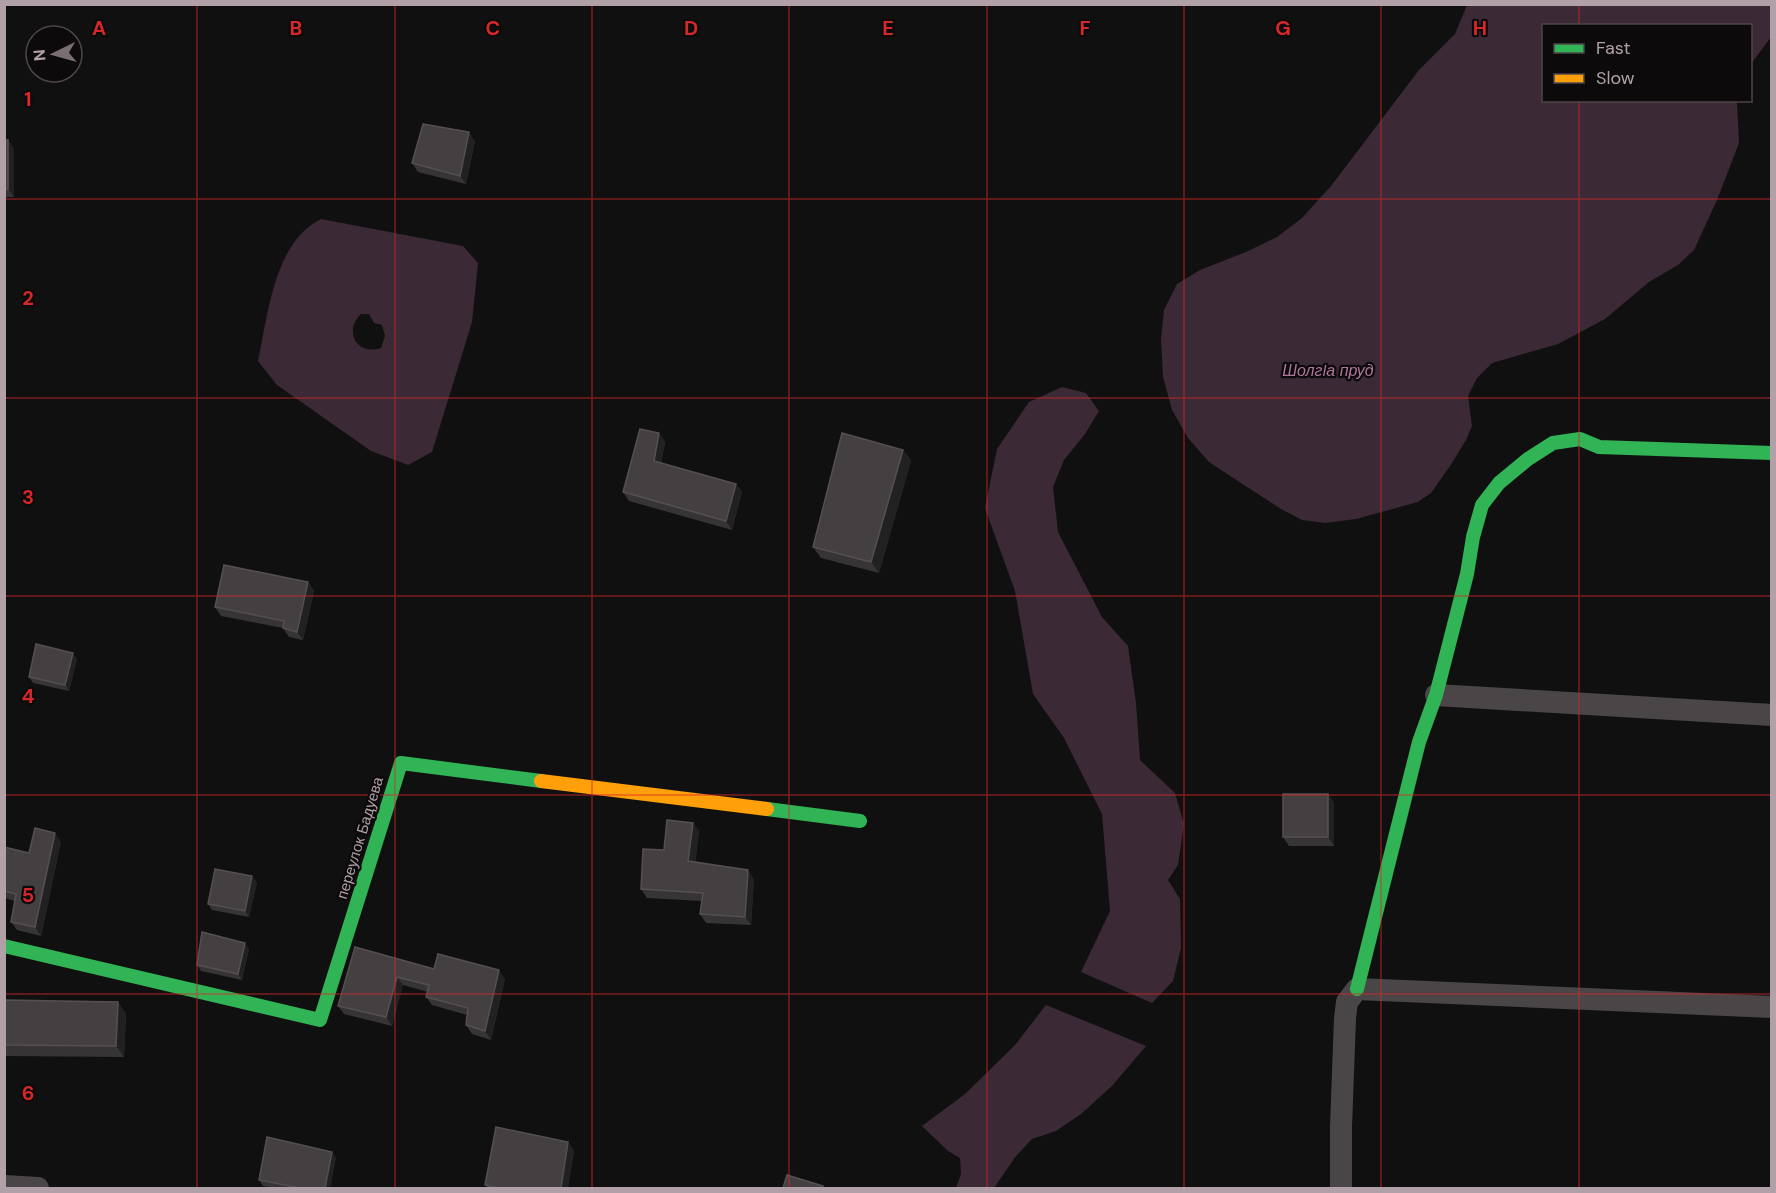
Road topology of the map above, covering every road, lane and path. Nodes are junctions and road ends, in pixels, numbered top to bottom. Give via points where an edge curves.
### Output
1 (1772, 453) edge
2 (1436, 695) junction
3 (1772, 715) edge
4 (860, 820) dead end
5 (4, 946) edge
6 (1357, 989) junction
7 (1772, 1007) edge
8 (4, 1186) edge
9 (38, 1188) edge
10 (1341, 1188) edge

1 - 2 street via 1599,447 1580,439 1553,443 1528,459 1499,483 1482,505
2 - 3 street
2 - 6 street via 1419,742
4 - 5 street, переулок Бадуева via 401,763 320,1020
6 - 7 street
6 - 10 street via 1347,1002 1345,1018
8 - 9 street

